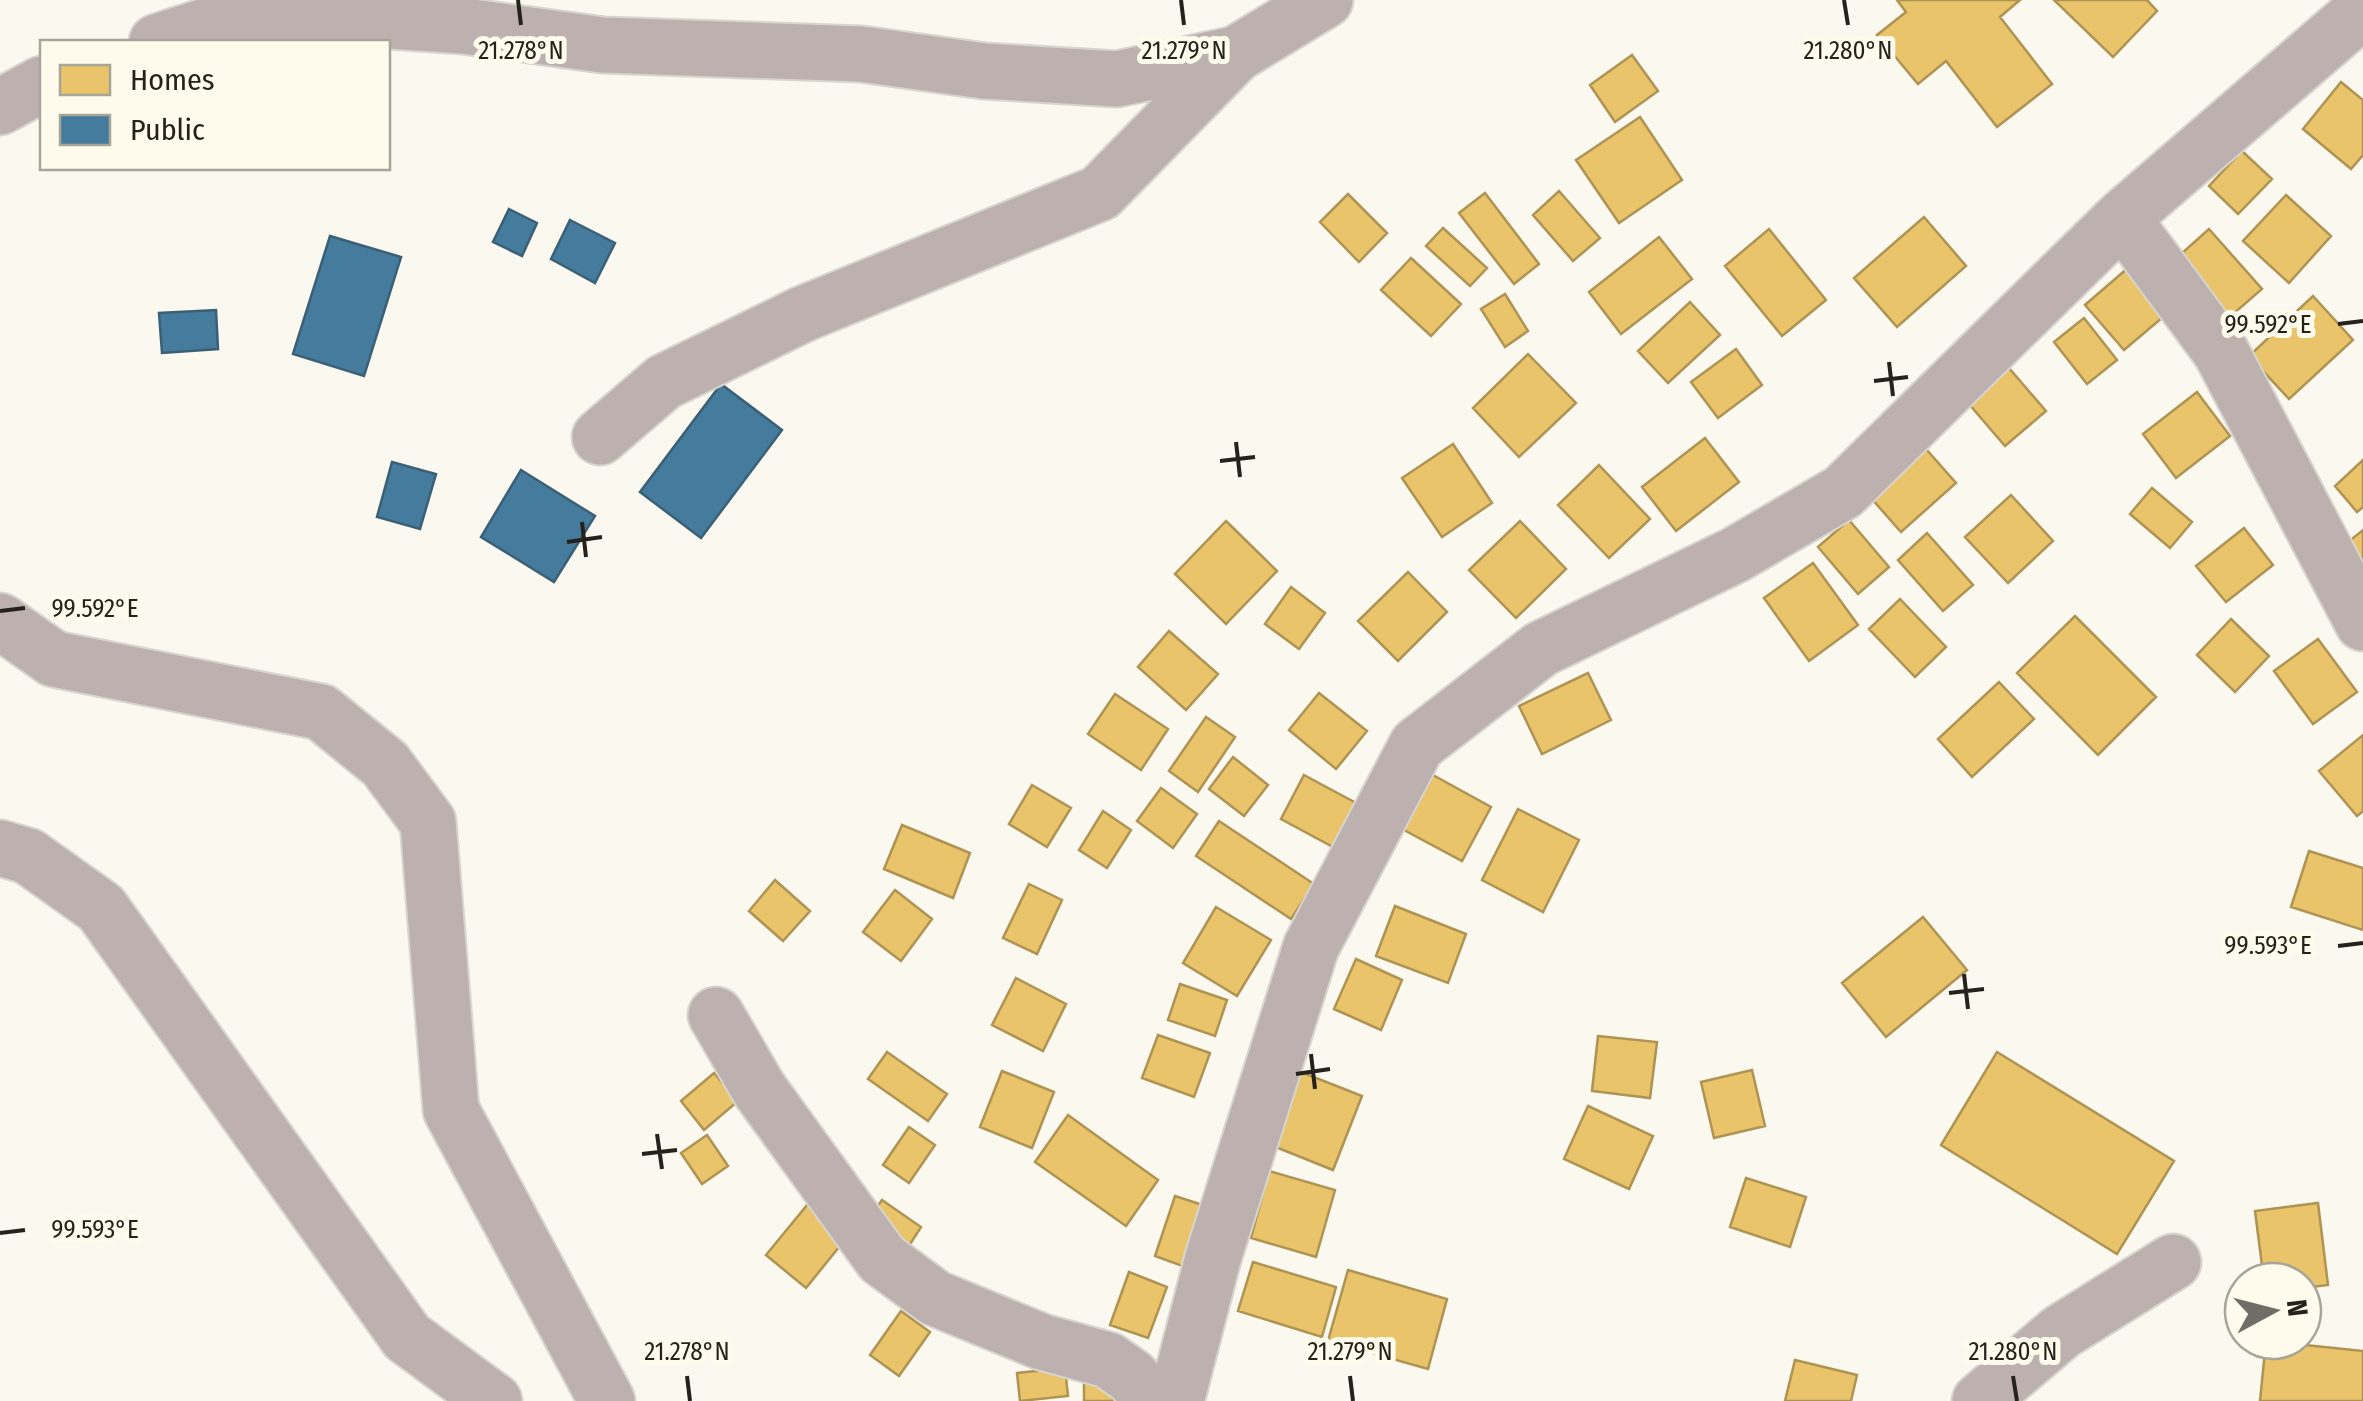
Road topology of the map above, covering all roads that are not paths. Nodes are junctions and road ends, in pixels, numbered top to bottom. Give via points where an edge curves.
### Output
1 (1325, 0) edge
2 (2363, 10) edge
3 (163, 40) edge
4 (1236, 54) junction
5 (40, 85) edge
6 (0, 107) edge
7 (2122, 218) junction
8 (600, 437) dead end
9 (0, 622) edge
10 (2363, 622) edge
11 (0, 848) edge
12 (716, 1016) dead end
13 (2173, 1262) dead end
14 (494, 1401) edge
15 (607, 1401) edge
16 (1154, 1401) edge
17 (1176, 1401) edge
18 (1980, 1401) edge

1 - 4 street
2 - 7 street
3 - 4 street via 212,24 332,17 464,26 603,46 861,54 1117,79
4 - 8 street via 1100,193 803,314 664,382
5 - 6 street
7 - 10 street via 2221,352
7 - 17 street via 1842,492 1735,556 1541,650 1417,745 1311,947 1213,1258
9 - 15 street via 54,659 321,712 385,764 428,822 451,1110
11 - 14 street via 28,856 101,908 407,1337
12 - 16 street via 758,1089 882,1259 935,1298 1042,1342 1108,1360
13 - 18 street via 2061,1332

